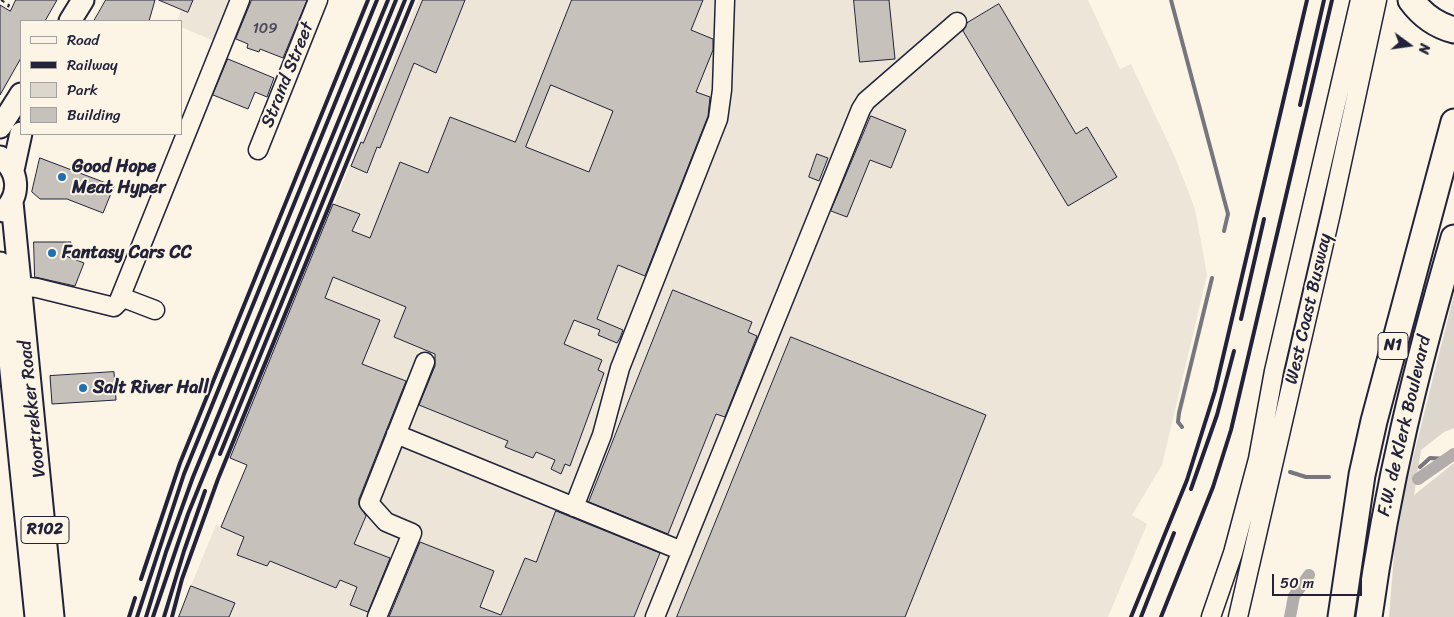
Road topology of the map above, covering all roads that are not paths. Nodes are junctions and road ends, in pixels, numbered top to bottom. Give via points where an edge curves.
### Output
1 (83, 0) edge
2 (240, 0) edge
3 (318, 0) edge
4 (725, 0) edge
5 (1360, 0) edge
6 (1377, 0) edge
7 (1411, 0) edge
8 (1422, 0) edge
9 (71, 20) edge
10 (957, 22) dead end
11 (1451, 25) edge
12 (20, 96) edge
13 (1454, 122) edge
14 (0, 127) edge
15 (20, 135) edge
16 (258, 150) dead end
17 (6, 163) edge
18 (6, 208) edge
19 (1454, 238) edge
20 (0, 263) edge
21 (20, 286) junction
22 (121, 297) junction
23 (155, 310) dead end
24 (3, 316) edge
25 (425, 362) dead end
26 (396, 434) junction
27 (574, 507) junction
28 (682, 550) junction
29 (36, 617) edge
30 (54, 617) edge
31 (377, 617) edge
32 (655, 617) edge
33 (1211, 617) edge
34 (1238, 617) edge
35 (1341, 617) edge
36 (1369, 617) edge

1 - 9 main road
2 - 22 street
3 - 16 street, Strand Street
4 - 27 street via 722,90 716,127 620,368 601,440
5 - 33 street via 1274,371 1264,432 1233,553
6 - 34 street, West Coast Busway
7 - 11 highway via 1420,12
8 - 11 highway
10 - 28 street via 866,101 861,109
12 - 14 main road
13 - 35 highway, F.W. de Klerk Boulevard / N1 via 1374,421 1362,475
15 - 17 main road, R102
17 - 18 main road, R102 via 16,189
18 - 21 main road, Voortrekker Road / R102
19 - 36 highway, F.W. de Klerk Boulevard / N1 via 1401,434 1379,545
20 - 24 main road, Voortrekker Road / R102
21 - 22 street via 114,307
21 - 30 main road, Voortrekker Road / R102
22 - 23 street
24 - 29 main road, Voortrekker Road / R102
25 - 26 street
26 - 27 street
26 - 31 street via 369,502 386,522 412,533
27 - 28 street
28 - 32 street

